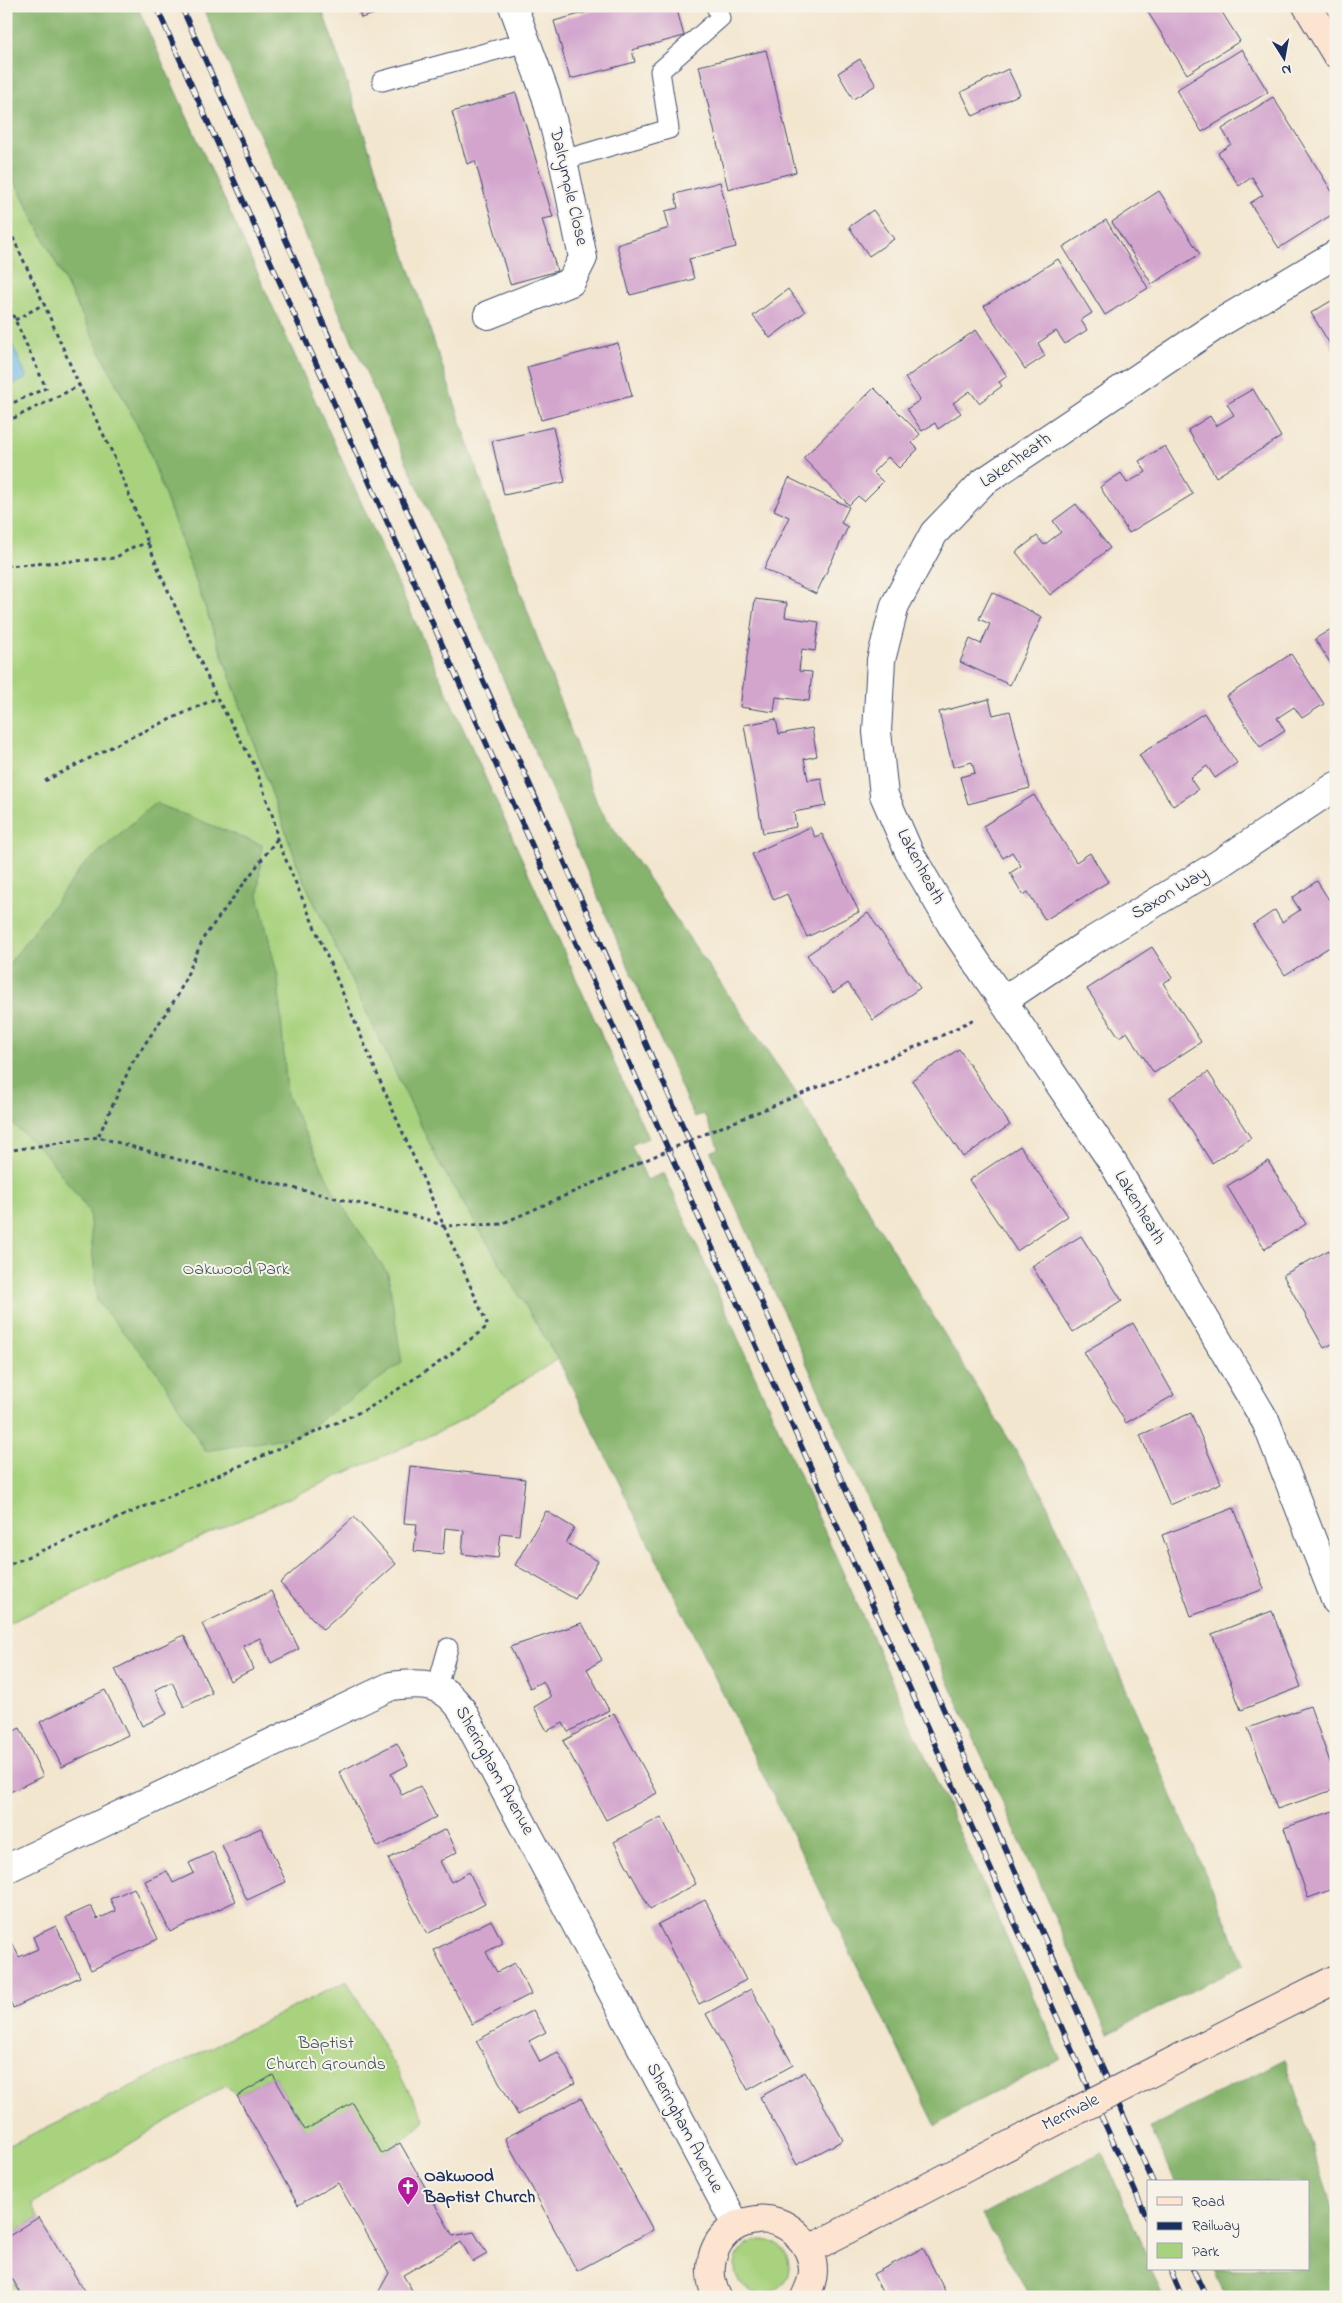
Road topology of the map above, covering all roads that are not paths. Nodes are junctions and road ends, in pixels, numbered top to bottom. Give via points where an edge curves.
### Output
1 (512, 6) edge
2 (716, 6) edge
3 (1307, 6) edge
4 (526, 42) junction
5 (1336, 54) edge
6 (382, 81) dead end
7 (563, 160) junction
8 (1336, 254) edge
9 (488, 315) dead end
10 (1336, 786) edge
11 (1004, 1000) junction
12 (1336, 1601) edge
13 (448, 1648) dead end
14 (437, 1687) junction
15 (6, 1869) edge
16 (1336, 1979) edge
17 (736, 2226) junction
18 (808, 2250) junction
19 (716, 2297) edge
20 (805, 2297) edge

1 - 4 street, Dalrymple Close
2 - 7 lane via 720,18 660,70 669,129
3 - 5 street
4 - 6 lane
4 - 7 street, Dalrymple Close via 546,96
7 - 9 street, Dalrymple Close via 583,258 571,282
8 - 11 street, Lakenheath via 1223,320 982,483 934,533 895,604 880,660 877,732 884,795 909,852 942,910
10 - 11 street, Saxon Way
11 - 12 street, Lakenheath via 1112,1163 1266,1422
13 - 14 lane
14 - 15 street, Sheringham Avenue via 391,1686
14 - 17 street, Sheringham Avenue via 456,1700 462,1710
16 - 18 street, Merrivale, bridge
17 - 18 street via 758,2219 777,2222 802,2240
17 - 19 street via 718,2243 712,2255 709,2268
18 - 20 street via 813,2270

